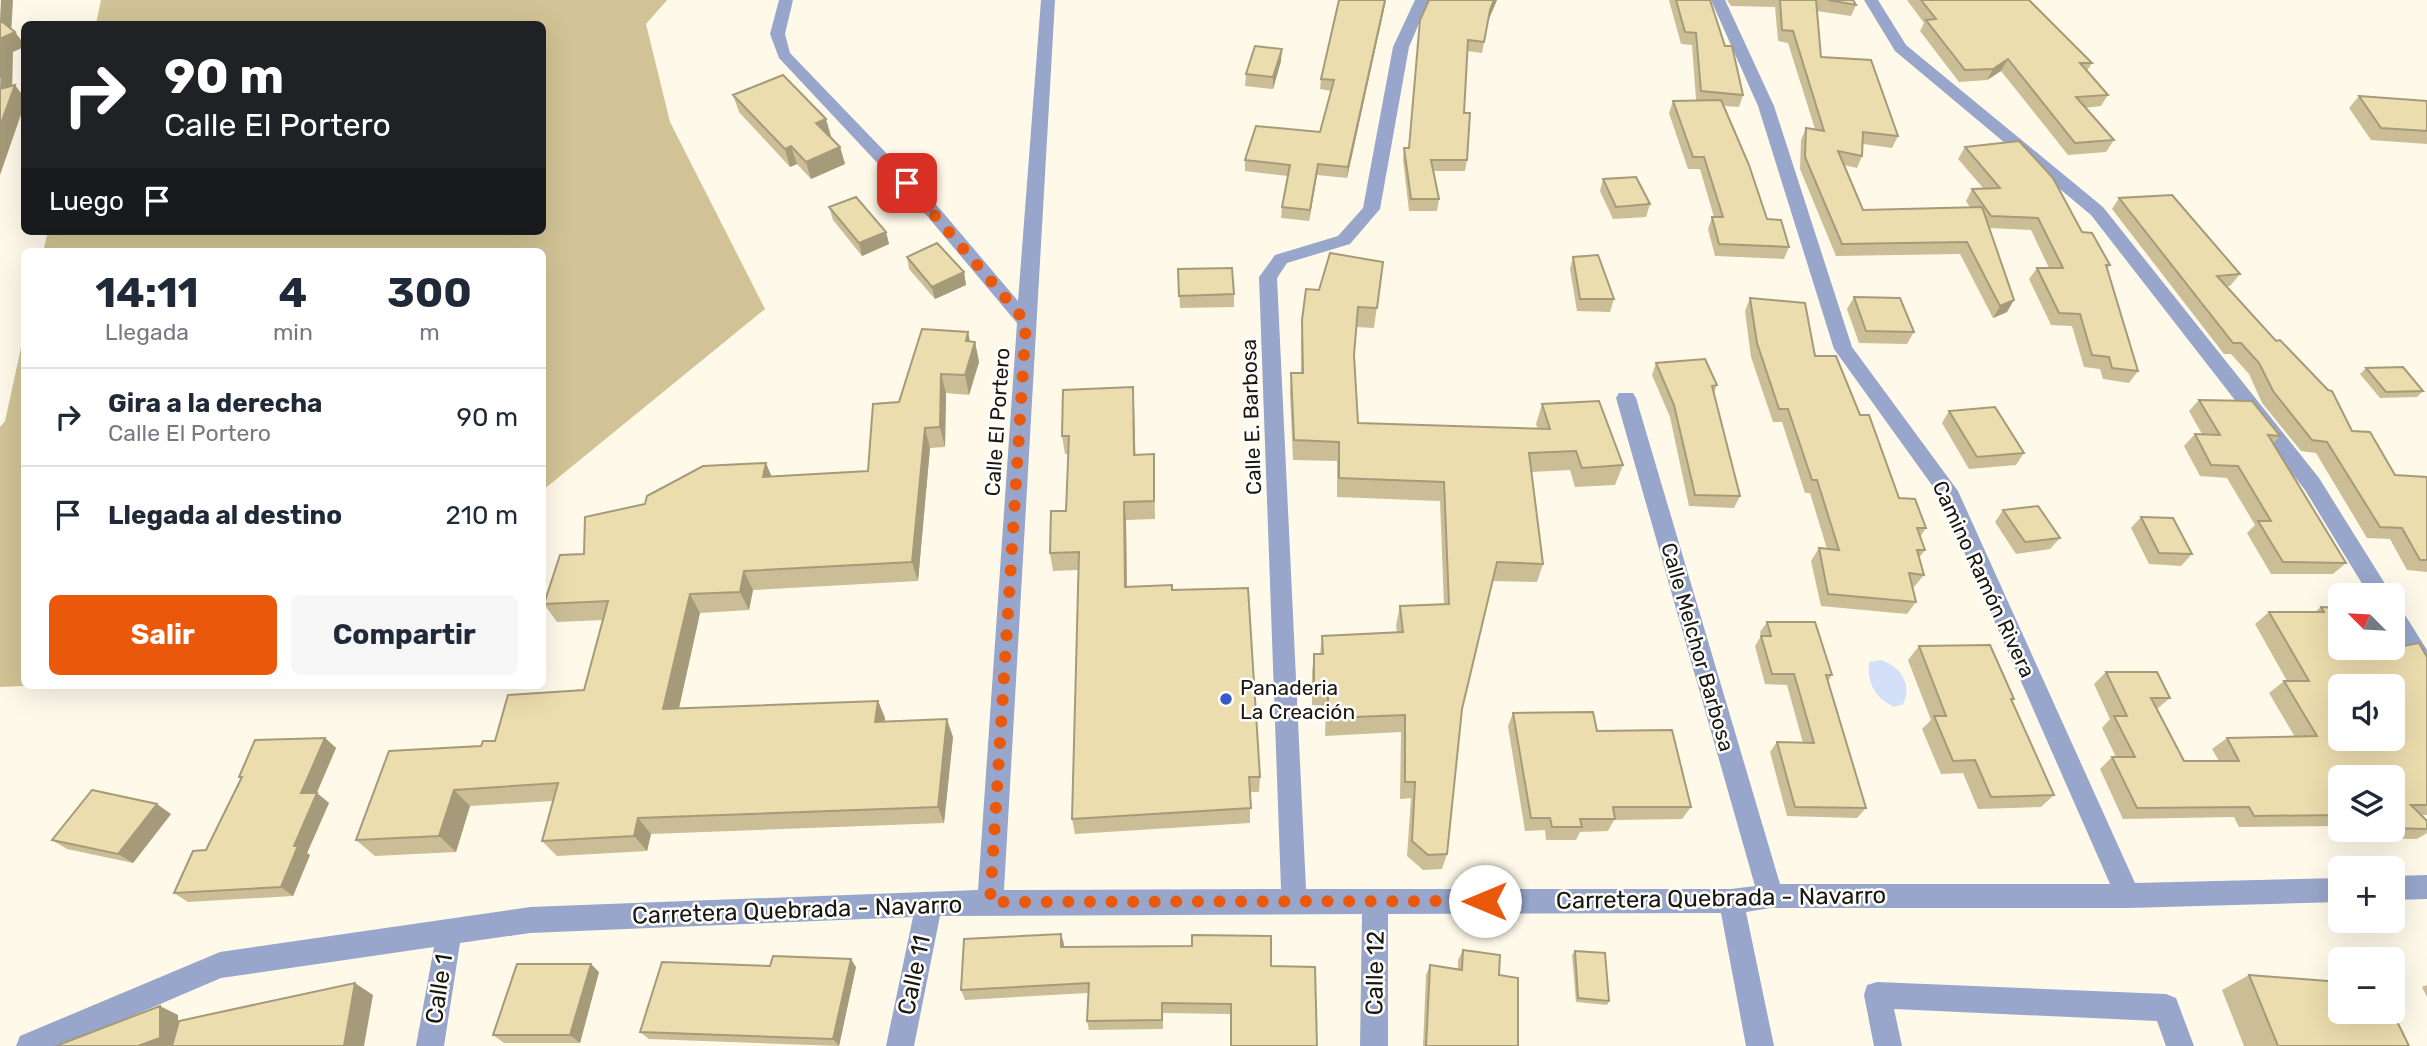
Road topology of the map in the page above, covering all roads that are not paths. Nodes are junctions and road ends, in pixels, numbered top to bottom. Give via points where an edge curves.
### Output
1 (786, 0) edge
2 (1048, 0) edge
3 (1422, 0) edge
4 (1718, 0) edge
5 (1871, 0) edge
6 (1026, 322) junction
7 (1626, 397) dead end
8 (2374, 583) edge
9 (2405, 635) edge
10 (2427, 670) edge
11 (2427, 887) edge
12 (2405, 888) edge
13 (2328, 890) edge
14 (1771, 896) junction
15 (2128, 896) junction
16 (1294, 900) junction
17 (1376, 900) junction
18 (1731, 901) junction
19 (990, 902) junction
20 (929, 905) junction
21 (449, 933) junction
22 (30, 1046) edge
23 (430, 1046) edge
24 (900, 1046) edge
25 (1374, 1046) edge
26 (1760, 1046) edge
27 (1888, 1046) edge
28 (2180, 1046) edge

1 - 6 street, Calle El Portero via 775,32 784,55 934,213
2 - 6 street
3 - 16 street, Calle E. Barbosa via 1401,47 1371,209 1344,240 1281,259 1268,277
4 - 15 street, Camino Ramón Rivera via 1766,106 1843,349 1948,491
5 - 8 street via 1900,47 2097,211 2312,484
6 - 19 street, Calle El Portero
7 - 14 street, Calle Melchor Barbosa
9 - 10 street
11 - 12 street
13 - 15 street, Carretera Quebrada - Navarro
14 - 15 street, Carretera Quebrada - Navarro
14 - 18 street, Carretera Quebrada - Navarro
16 - 17 street, Carretera Quebrada - Navarro
16 - 19 street, Carretera Quebrada - Navarro
17 - 18 street, Carretera Quebrada - Navarro
17 - 25 street, Calle 12
18 - 26 street
19 - 20 street, Carretera Quebrada - Navarro
20 - 21 street, Carretera Quebrada - Navarro via 530,920
20 - 24 street, Calle 11
21 - 22 street, Carretera Quebrada - Navarro via 220,965
21 - 23 street, Calle 1
27 - 28 street via 1877,995 2166,1008

